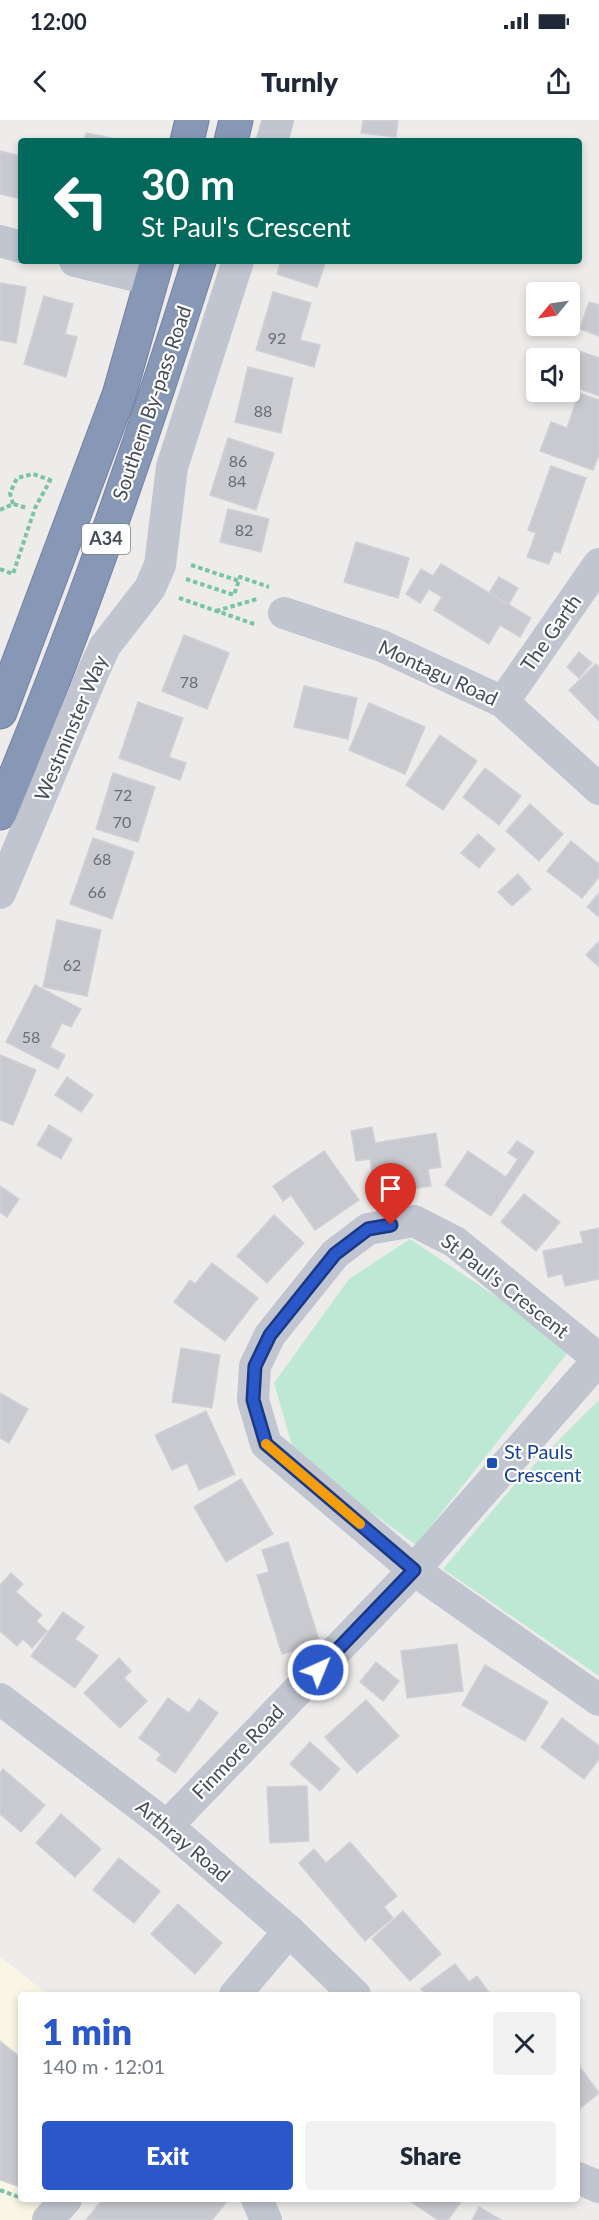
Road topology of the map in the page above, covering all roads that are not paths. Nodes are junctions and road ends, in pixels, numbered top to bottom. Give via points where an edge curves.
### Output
1 (192, 120) edge
2 (236, 120) edge
3 (278, 120) edge
4 (188, 138) edge
5 (232, 138) edge
6 (273, 138) edge
7 (0, 241) edge
8 (18, 246) edge
9 (99, 264) edge
10 (198, 264) edge
11 (237, 264) edge
12 (155, 271) edge
13 (599, 564) edge
14 (273, 605) road end
15 (503, 702) junction
16 (0, 712) edge
17 (599, 789) edge
18 (0, 813) edge
19 (0, 893) edge
20 (599, 1359) edge
21 (414, 1570) junction
22 (0, 1700) edge
23 (599, 1700) edge
24 (167, 1826) junction
25 (289, 1931) junction
26 (238, 1992) edge
27 (352, 1992) edge
28 (580, 2179) edge
29 (599, 2187) edge
30 (63, 2202) edge
31 (258, 2202) edge
32 (48, 2220) edge
33 (266, 2220) edge

1 - 4 highway
2 - 5 highway
3 - 6 street
7 - 8 street
9 - 12 street
10 - 18 highway, Southern By-pass Road / A34 via 152,411 57,676
11 - 19 street, Westminster Way via 172,467 160,565 150,588 105,646
12 - 16 highway, Southern By-pass Road / A34 via 119,395
13 - 15 street, The Garth
14 - 15 street, Montagu Road via 382,646
15 - 17 street, Montagu Road
20 - 21 street, Finmore Road
20 - 21 street, St Paul's Crescent via 455,1242 414,1221 368,1229 335,1254 270,1335 255,1366 253,1400 266,1444
21 - 23 street, St Paul's Crescent
21 - 24 street, Finmore Road
22 - 24 street, Arthray Road
24 - 25 street, Arthray Road
25 - 26 street
25 - 27 street, Arthray Road
28 - 29 street
30 - 32 street
31 - 33 street

